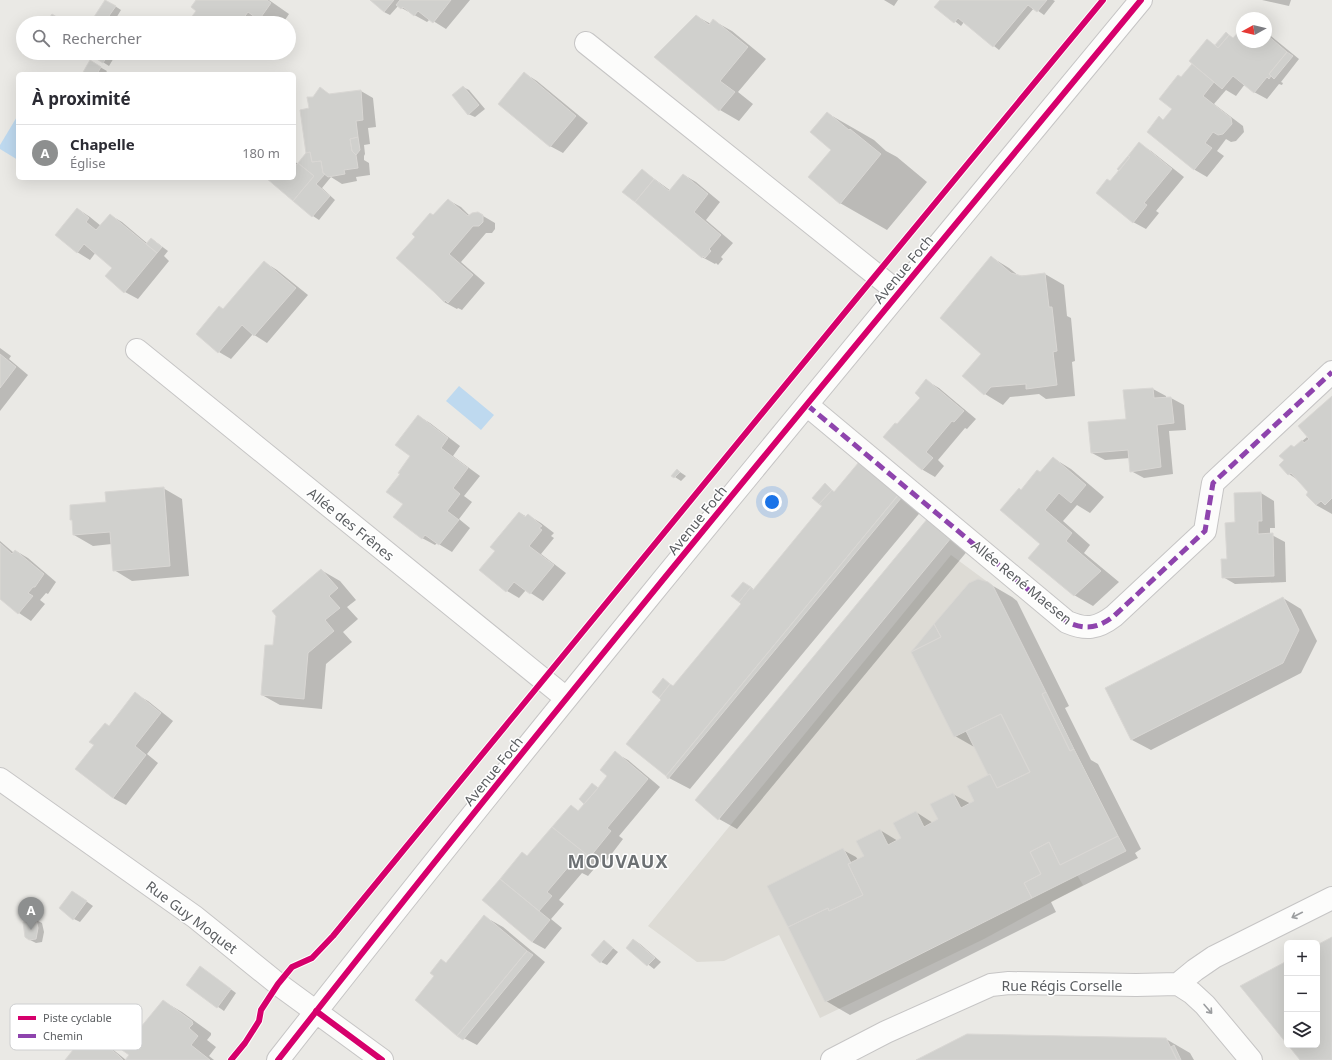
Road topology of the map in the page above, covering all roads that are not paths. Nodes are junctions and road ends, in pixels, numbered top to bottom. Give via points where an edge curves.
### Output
1 (1142, 0) edge
2 (586, 43) dead end
3 (899, 293) junction
4 (137, 350) dead end
5 (1332, 372) edge
6 (806, 405) junction
7 (566, 698) junction
8 (0, 779) edge
9 (1332, 898) edge
10 (1178, 984) junction
11 (316, 1011) junction
12 (278, 1060) edge
13 (382, 1060) edge
14 (832, 1060) edge
15 (1251, 1060) edge

1 - 3 street, Avenue Foch
2 - 3 street
3 - 6 street, Avenue Foch
4 - 7 street, Allée des Frênes
5 - 6 street, Allée René Maesen via 1213,483 1204,531 1114,616 1103,624 1091,627 1079,627 1067,622
6 - 7 street, Avenue Foch
7 - 11 street, Avenue Foch
8 - 11 street, Rue Guy Moquet via 195,917
9 -> 10 street via 1214,957
10 - 14 street, Rue Régis Corselle via 991,985 886,1032
10 -> 15 street via 1205,1005
11 - 12 street, Avenue Foch
11 - 13 street, Rue Guy Moquet

